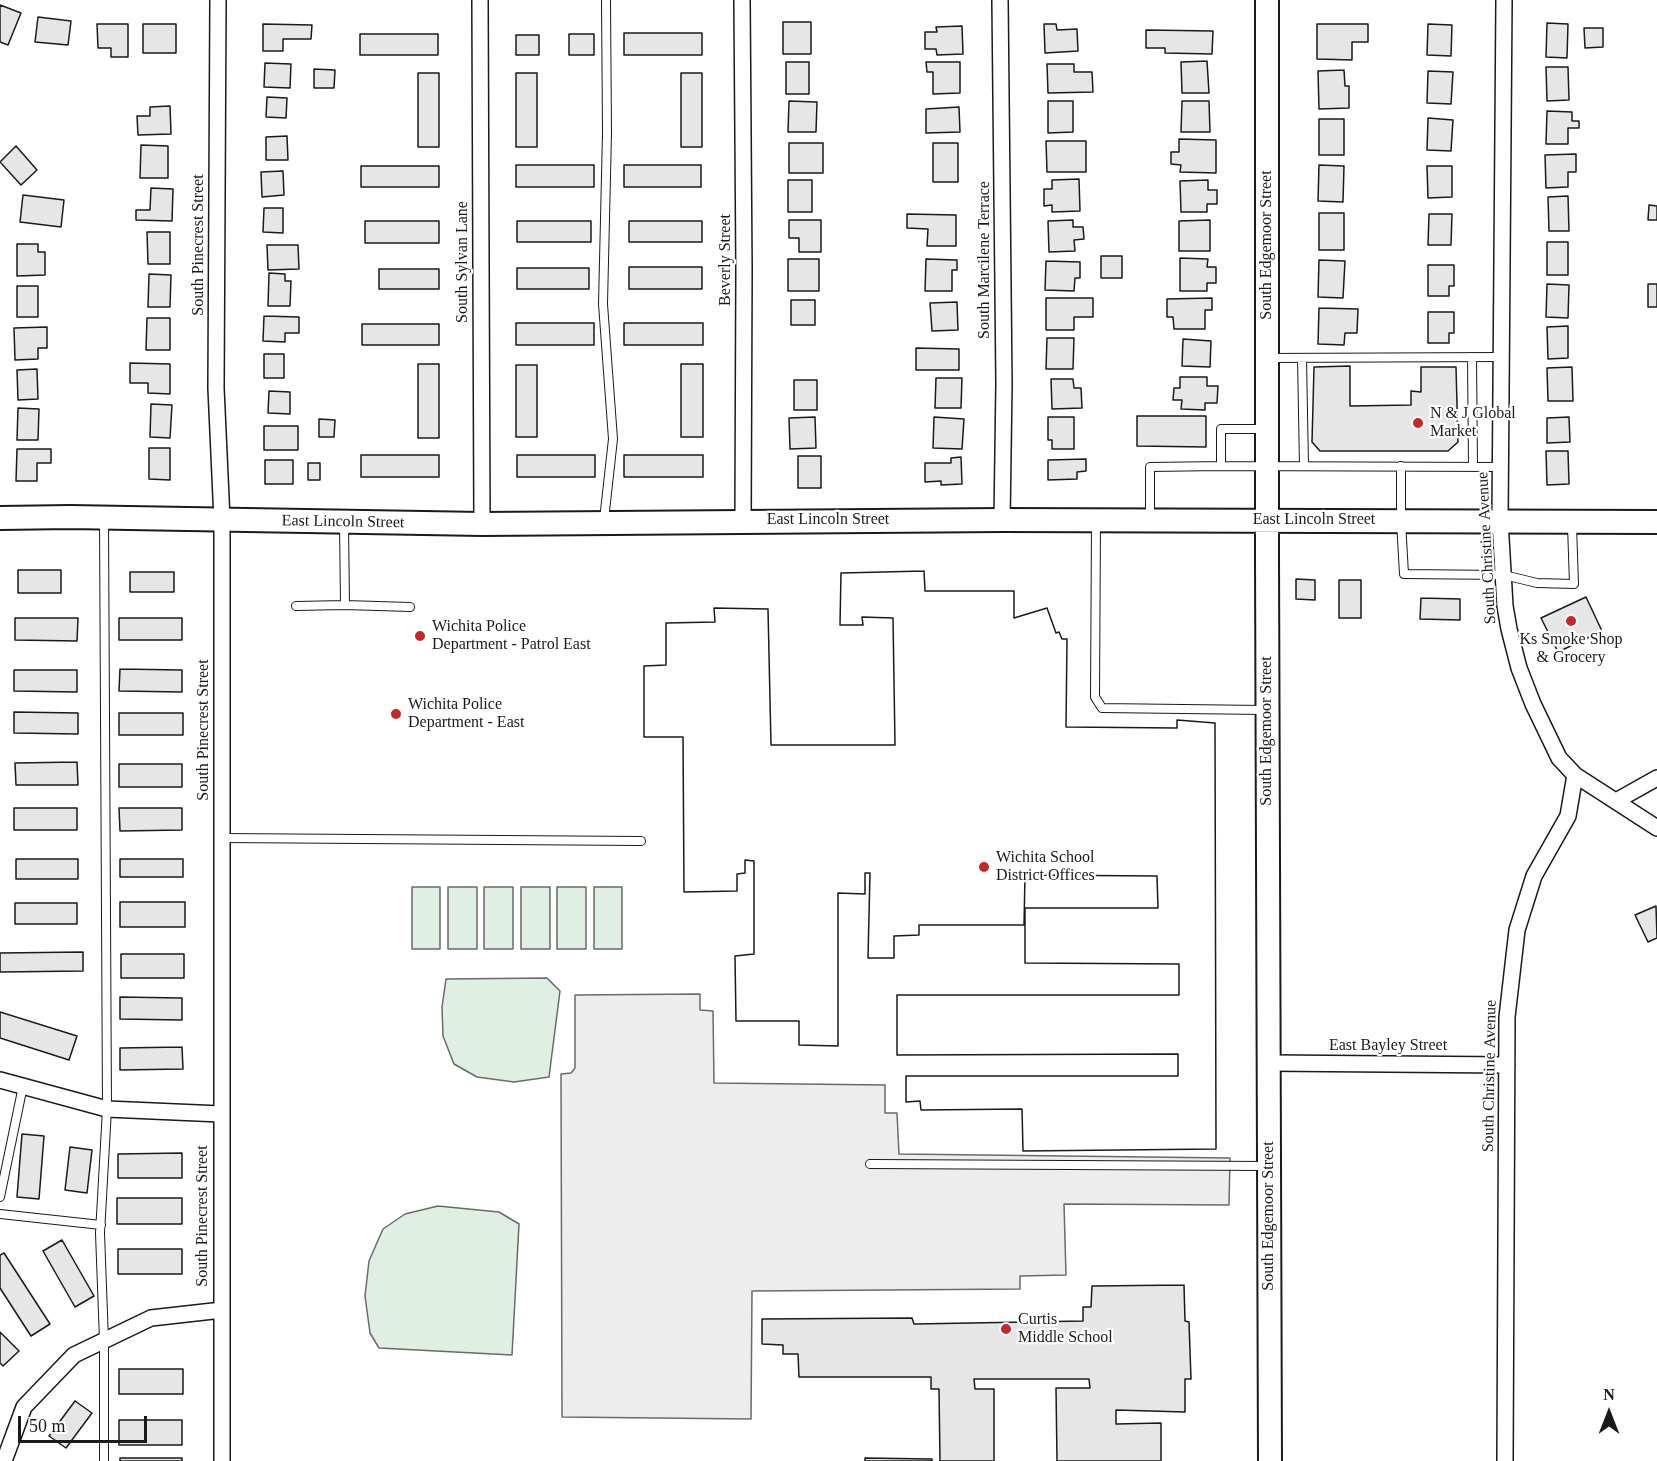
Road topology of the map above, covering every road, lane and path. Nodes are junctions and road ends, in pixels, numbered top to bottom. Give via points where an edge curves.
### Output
1 (218, 0) edge
2 (480, 0) edge
3 (606, 0) edge
4 (742, 0) edge
5 (1000, 0) edge
6 (1267, 0) edge
7 (1504, 0) edge
8 (1472, 357) junction
9 (1501, 357) junction
10 (1267, 358) junction
11 (1302, 358) junction
12 (1267, 429) junction
13 (1221, 466) junction
14 (1267, 466) junction
15 (1304, 466) junction
16 (1401, 466) junction
17 (1473, 466) junction
18 (1500, 466) junction
19 (0, 518) edge
20 (104, 518) junction
21 (222, 520) junction
22 (1002, 520) junction
23 (1096, 520) junction
24 (1150, 520) junction
25 (1267, 520) junction
26 (743, 521) junction
27 (1401, 521) junction
28 (344, 522) junction
29 (604, 522) junction
30 (1500, 522) junction
31 (1572, 522) junction
32 (1657, 522) edge
33 (482, 524) junction
34 (1504, 575) junction
35 (345, 605) junction
36 (296, 606) dead end
37 (410, 607) dead end
38 (1267, 710) junction
39 (1575, 775) junction
40 (1657, 778) edge
41 (1616, 801) junction
42 (1657, 828) edge
43 (222, 838) junction
44 (641, 841) dead end
45 (1268, 1063) junction
46 (1507, 1065) junction
47 (0, 1080) edge
48 (23, 1086) junction
49 (107, 1109) junction
50 (221, 1114) junction
51 (870, 1164) dead end
52 (1269, 1166) junction
53 (0, 1197) edge
54 (0, 1214) edge
55 (101, 1225) junction
56 (222, 1310) junction
57 (104, 1341) junction
58 (4, 1461) edge
59 (104, 1461) edge
60 (222, 1461) edge
61 (1270, 1461) edge
62 (1505, 1461) edge

1 - 21 street, South Pinecrest Street via 216,387
2 - 33 street, South Sylvan Lane
3 - 29 lane via 603,304 613,439
4 - 26 street, Beverly Street
5 - 22 street, South Marcilene Terrace
6 - 10 street, South Edgemoor Street
7 - 9 street, South Christine Avenue
8 - 9 lane
8 - 11 lane
8 - 17 lane
9 - 18 street, South Christine Avenue
10 - 11 lane
10 - 12 street, South Edgemoor Street
11 - 15 lane
12 - 13 lane via 1221,429
12 - 14 street, South Edgemoor Street
13 - 14 lane
13 - 24 lane via 1150,467
14 - 15 lane
14 - 25 street, South Edgemoor Street
15 - 16 lane
16 - 17 lane
16 - 27 lane
17 - 18 lane
18 - 30 street, South Christine Avenue
19 - 20 street, East Lincoln Street
20 - 21 street, East Lincoln Street
20 - 49 lane
21 - 28 street, East Lincoln Street
21 - 43 street, South Pinecrest Street
22 - 23 street, East Lincoln Street
22 - 26 street, East Lincoln Street
23 - 24 street, East Lincoln Street
23 - 38 lane via 1095,697 1102,708
24 - 25 street, East Lincoln Street
25 - 27 street, East Lincoln Street
25 - 38 street, South Edgemoor Street
26 - 29 street, East Lincoln Street
27 - 30 street, East Lincoln Street
27 - 34 lane via 1404,574
28 - 33 street, East Lincoln Street
28 - 35 lane
29 - 33 street, East Lincoln Street
30 - 31 street, East Lincoln Street
30 - 34 street, South Christine Avenue
31 - 32 street, East Lincoln Street
31 - 34 lane via 1574,584 1537,583
34 - 39 street, South Christine Avenue via 1509,629 1519,668 1550,741
35 - 36 lane
35 - 37 lane
38 - 45 street, South Edgemoor Street
39 - 41 street
39 - 46 street, South Christine Avenue via 1568,816 1534,876 1517,930 1507,1017
40 - 41 street
41 - 42 street
43 - 44 lane
43 - 50 street, South Pinecrest Street
45 - 46 street, East Bayley Street
45 - 52 street, South Edgemoor Street
46 - 62 street, South Christine Avenue
47 - 48 street
48 - 49 street
48 - 53 lane
49 - 50 street
49 - 55 lane
50 - 56 street, South Pinecrest Street
51 - 52 lane
52 - 61 street, South Edgemoor Street
54 - 55 lane
55 - 57 lane
56 - 57 street via 151,1318
56 - 60 street, South Pinecrest Street
57 - 58 street via 74,1355 24,1407
57 - 59 lane

